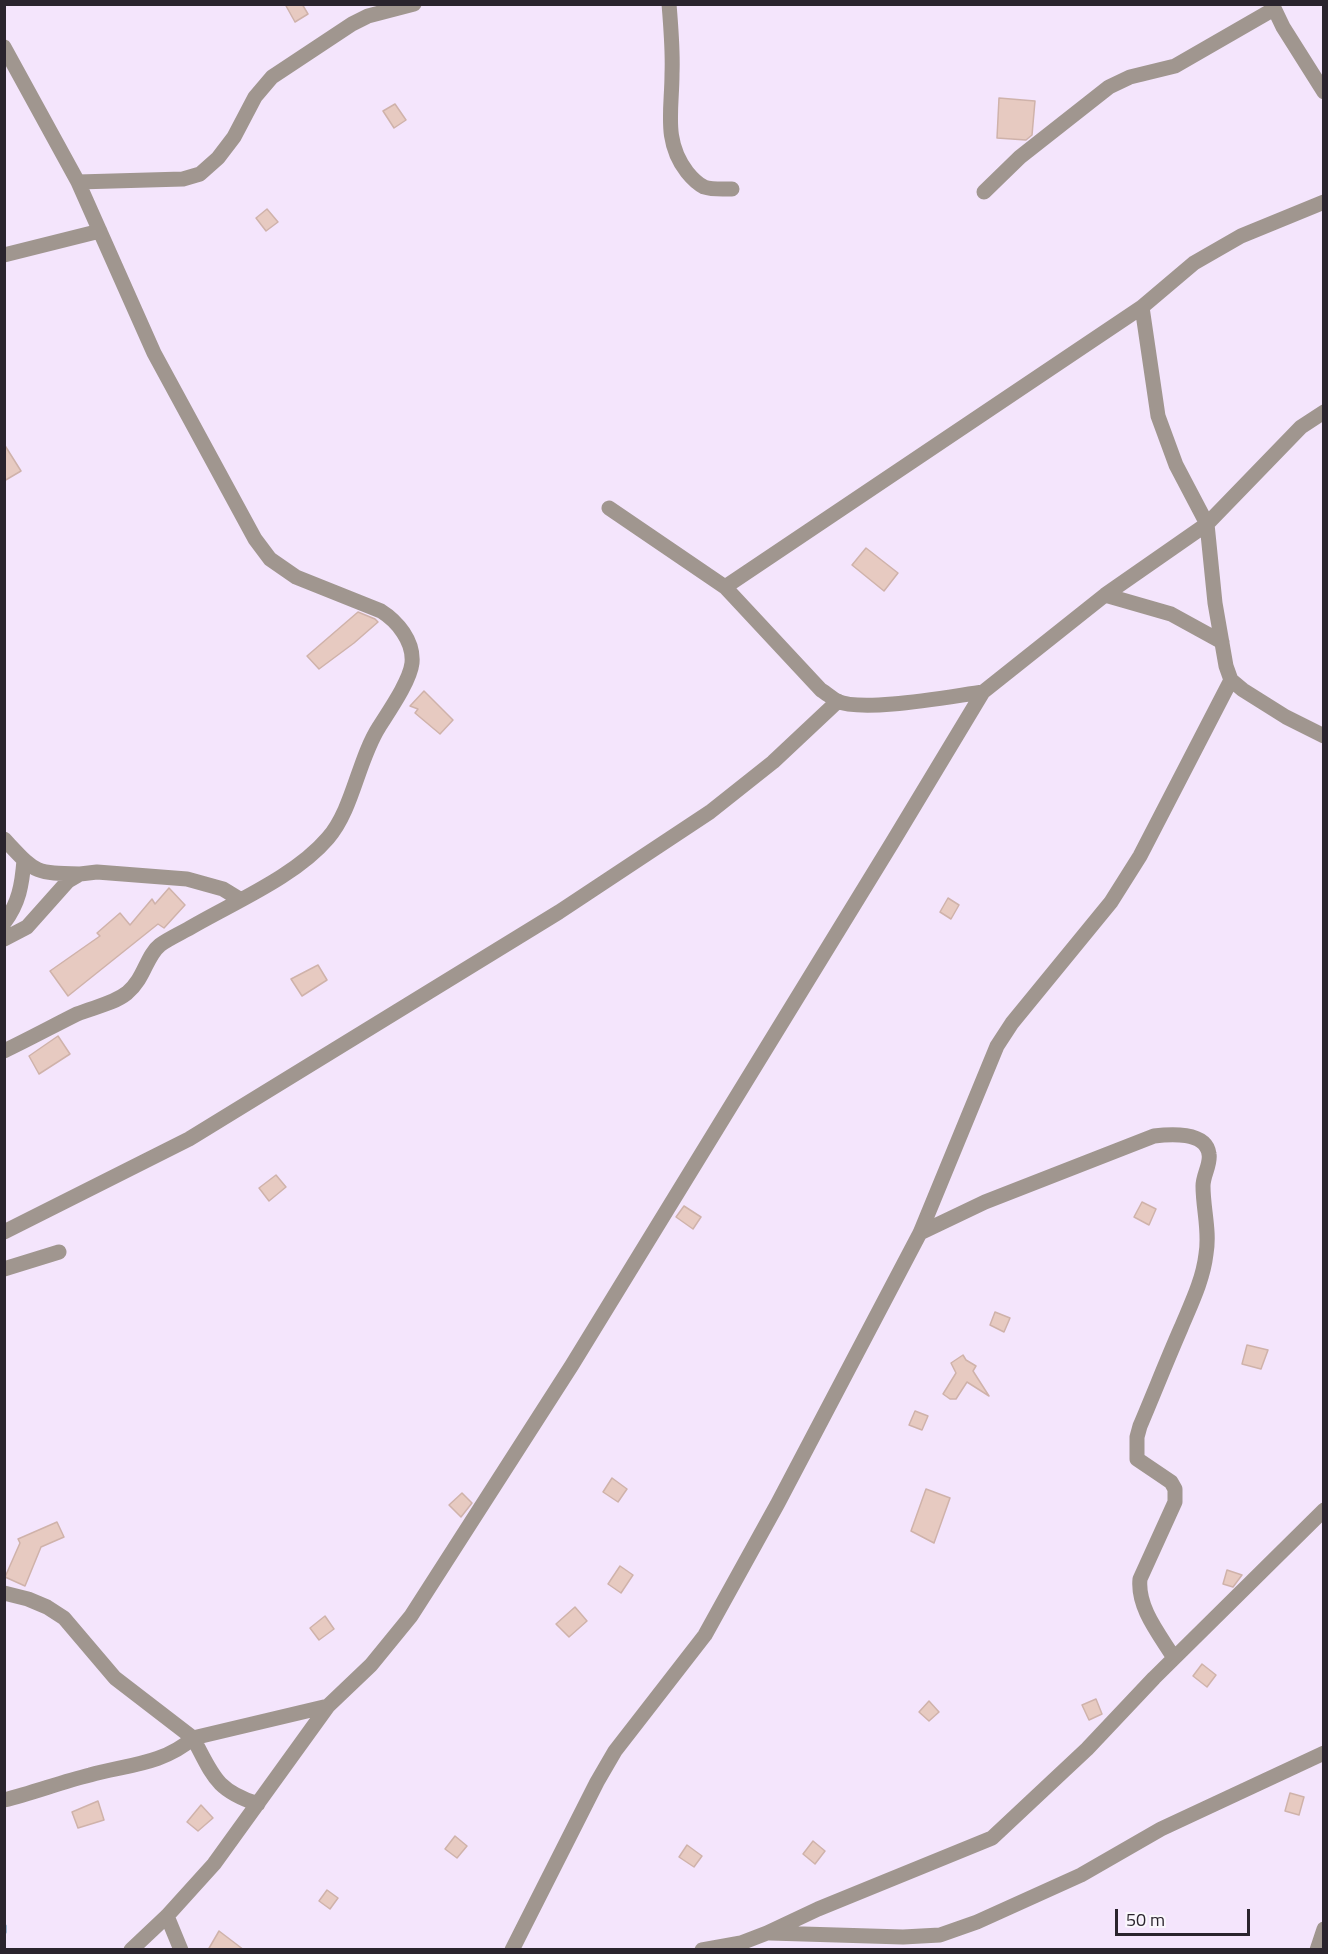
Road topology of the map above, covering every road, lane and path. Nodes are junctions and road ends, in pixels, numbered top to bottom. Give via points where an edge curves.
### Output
1 (414, 4) edge
2 (669, 4) edge
3 (1273, 7) edge
4 (4, 47) edge
5 (1323, 92) edge
6 (78, 182) junction
7 (732, 189) dead end
8 (984, 192) dead end
9 (1323, 202) edge
10 (100, 231) junction
11 (4, 255) edge
12 (1142, 307) junction
13 (1323, 412) edge
14 (609, 508) dead end
15 (1207, 524) junction
16 (725, 587) junction
17 (1105, 595) junction
18 (1222, 642) junction
19 (1231, 680) junction
20 (983, 692) junction
21 (838, 701) junction
22 (1323, 736) edge
23 (4, 840) edge
24 (24, 860) junction
25 (80, 874) junction
26 (241, 900) junction
27 (4, 923) edge
28 (4, 939) edge
29 (4, 1051) edge
30 (4, 1232) edge
31 (920, 1233) junction
32 (59, 1252) dead end
33 (4, 1269) edge
34 (1323, 1510) edge
35 (4, 1593) edge
36 (1174, 1658) junction
37 (328, 1706) junction
38 (193, 1738) junction
39 (1323, 1753) edge
40 (4, 1800) edge
41 (258, 1804) junction
42 (167, 1916) junction
43 (1323, 1929) edge
44 (767, 1933) junction
45 (131, 1950) edge
46 (181, 1950) edge
47 (512, 1950) edge
48 (702, 1950) edge
49 (1317, 1950) edge

1 - 6 street via 352,24 272,76 218,158 193,178
2 - 7 street via 672,145 689,176 702,186
3 - 5 street
3 - 8 street via 1175,66 1130,77 1109,87 1020,157
4 - 6 street
6 - 10 street
9 - 12 street via 1241,236 1194,263
10 - 11 street
10 - 26 street via 154,353 255,539 270,559 296,576 393,619 410,649 412,663 402,688 371,739 342,816 330,836 311,855
12 - 15 street via 1158,416 1176,465
12 - 16 street
13 - 15 street via 1301,427
14 - 16 street
15 - 17 street
15 - 18 street
16 - 21 street via 821,690
17 - 18 street via 1171,614
17 - 20 street
18 - 19 street
19 - 22 street via 1286,717
19 - 31 street via 1140,856 1111,902 997,1046
20 - 21 street via 922,701 857,705
20 - 37 street via 572,1365 411,1616 371,1665
21 - 30 street via 773,762 710,812 559,912 189,1139
23 - 24 street
24 - 25 street via 34,870 45,873
24 - 27 street via 22,889 15,909
25 - 26 street via 188,879 222,889
25 - 28 street via 68,881 27,927
26 - 29 street via 160,945 142,977 126,994
31 - 36 street via 986,1202 1154,1136 1187,1135 1207,1148 1209,1159 1203,1185 1206,1257 1199,1285 1140,1426 1136,1449 1137,1458 1175,1489 1175,1502 1140,1579 1139,1591 1141,1602
31 - 47 street via 705,1635 610,1759
32 - 33 street
34 - 36 street
35 - 38 street via 38,1603 64,1618 115,1678
36 - 44 street via 1087,1749 992,1838 818,1908
37 - 38 street
37 - 41 street
38 - 40 street via 181,1749 156,1760 91,1774
38 - 41 street via 218,1782 238,1797
39 - 44 street via 1171,1824 1081,1875 940,1935
41 - 42 street via 214,1864
42 - 45 street
42 - 46 street
43 - 49 street
44 - 48 street via 741,1943

